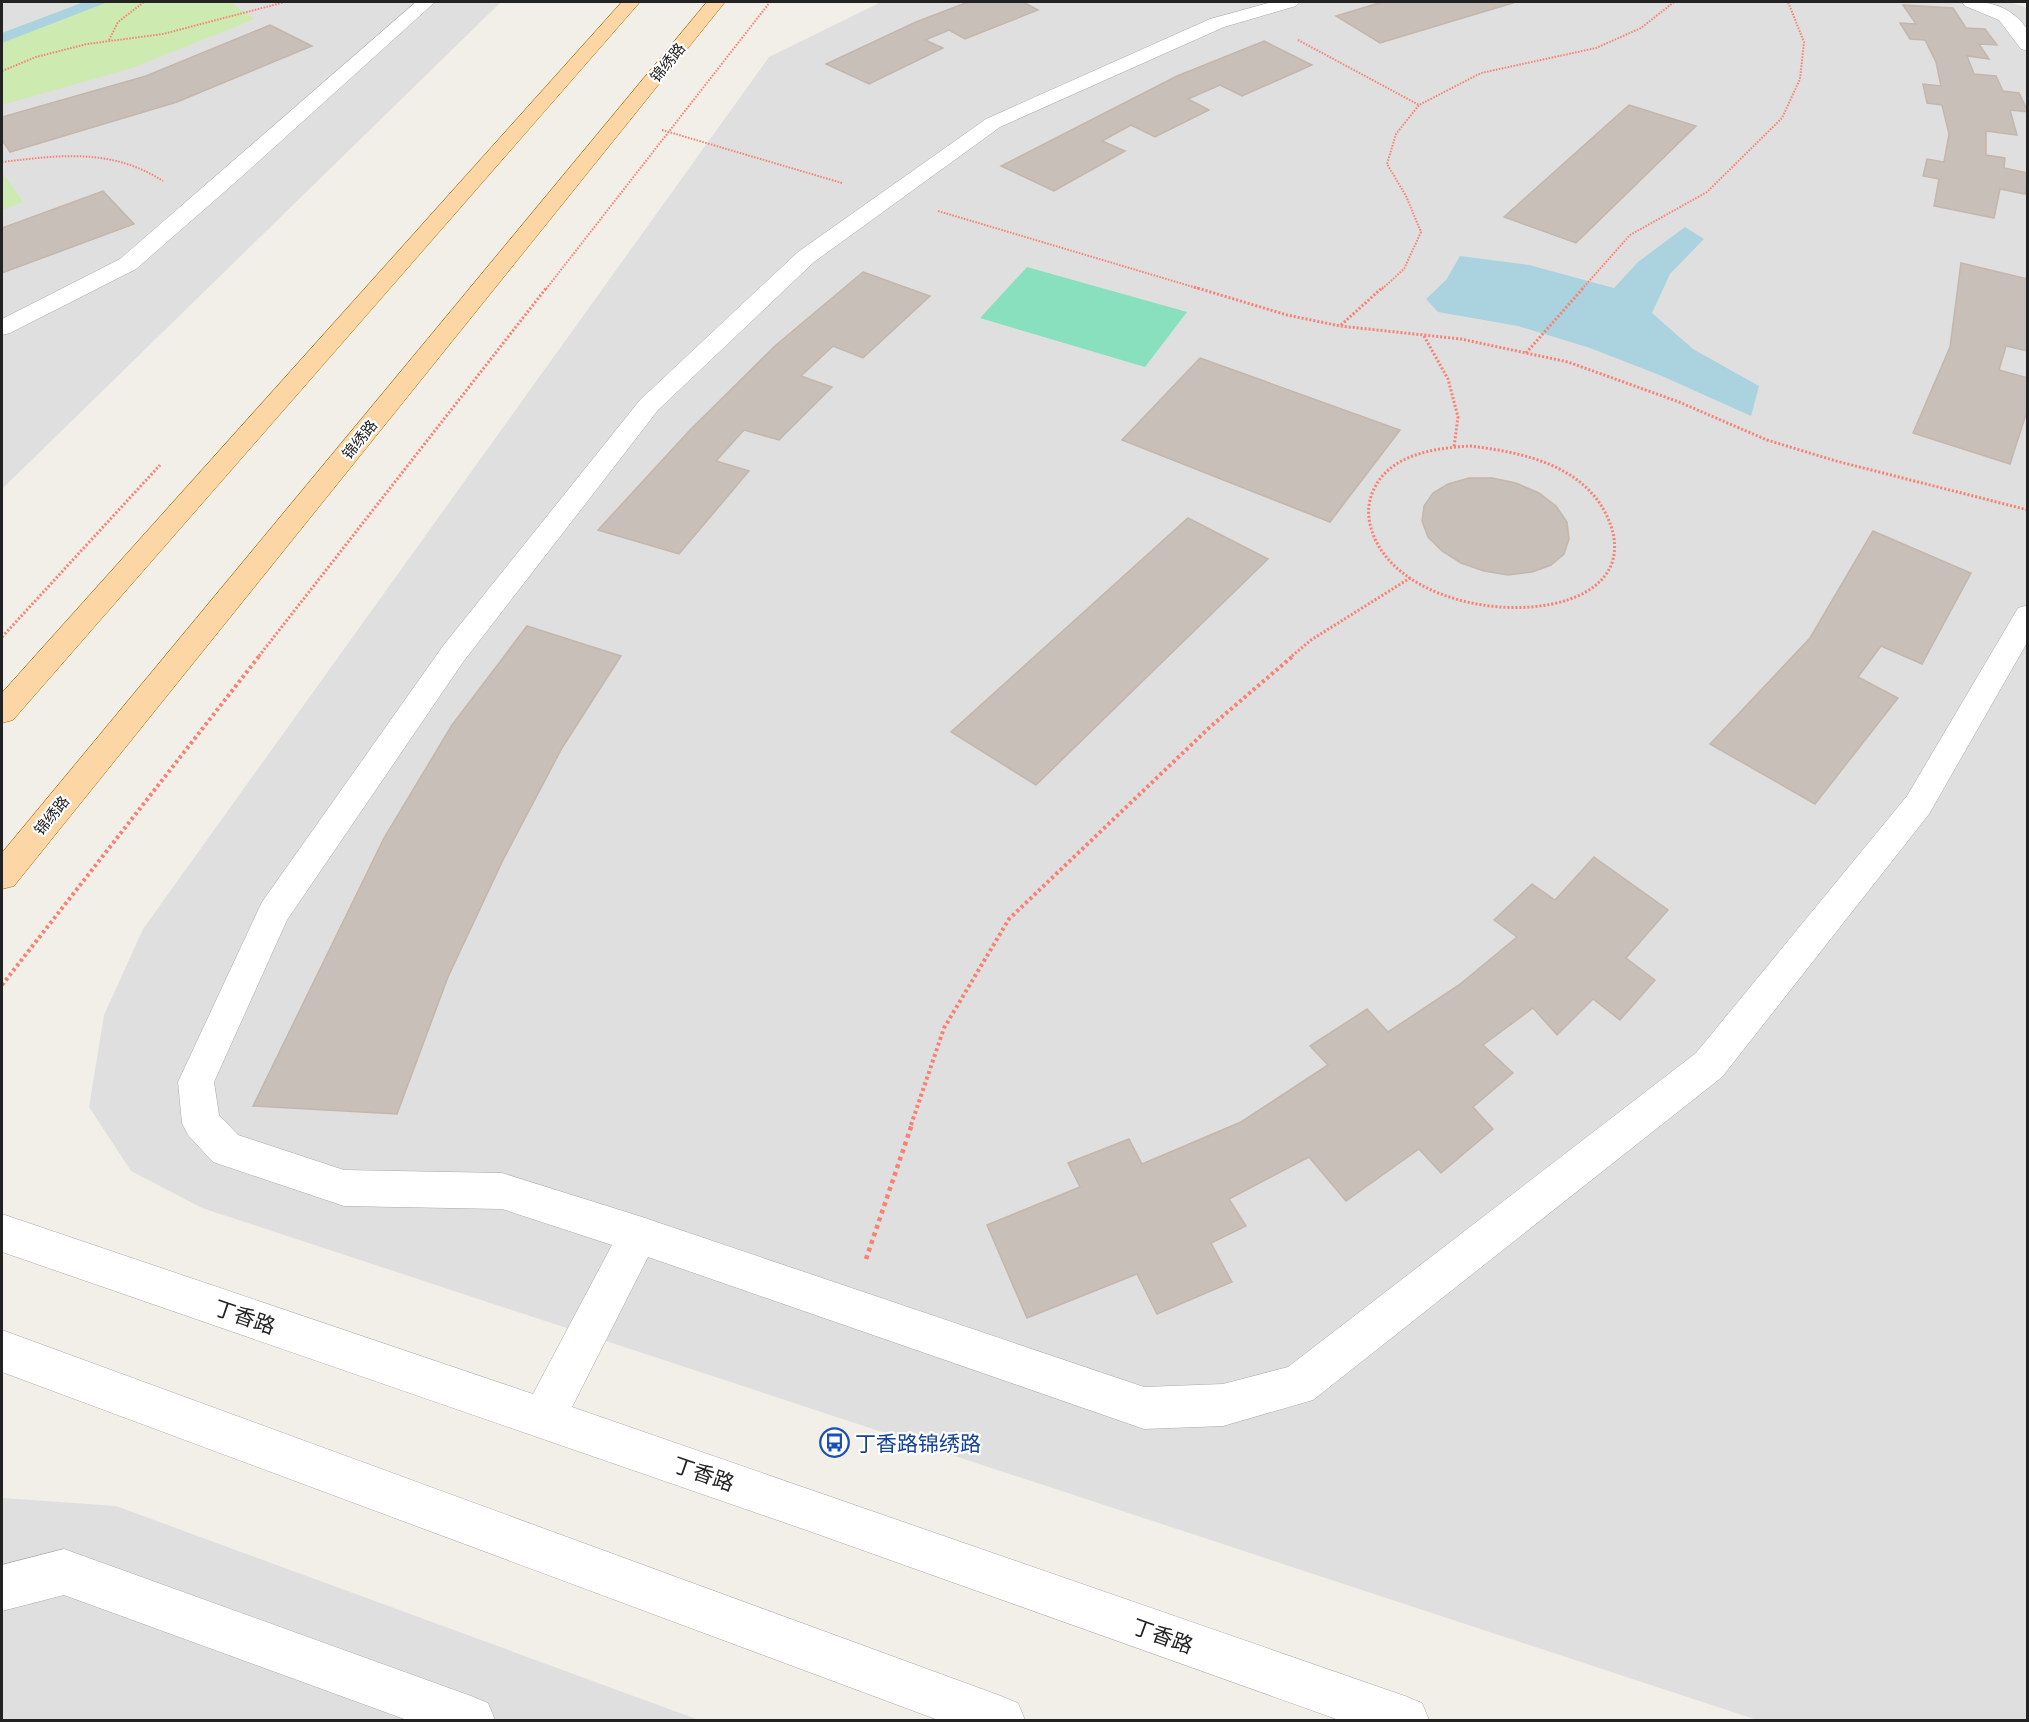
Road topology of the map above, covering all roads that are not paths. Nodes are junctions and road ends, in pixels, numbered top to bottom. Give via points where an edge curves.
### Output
1 (426, 2) edge
2 (632, 2) edge
3 (716, 2) edge
4 (1290, 2) edge
5 (1971, 2) edge
6 (2028, 45) edge
7 (2, 328) edge
8 (2028, 615) edge
9 (2, 712) edge
10 (2, 876) edge
11 (2, 1233) edge
12 (639, 1235) junction
13 (2, 1351) edge
14 (543, 1418) junction
15 (2, 1588) edge
16 (471, 1720) edge
17 (1001, 1720) edge
18 (1405, 1720) edge

1 - 7 street via 128,264
2 - 9 main road
3 - 10 main road, 锦绣路
4 - 12 street via 1217,22 993,123 806,257 649,405 453,654 274,912 196,1082 201,1123 226,1149 344,1188 502,1191
5 - 6 street via 1990,6 2011,18
8 - 12 street via 1918,805 1709,1065 1298,1385 1223,1406 1144,1408
11 - 14 street, 丁香路
12 - 14 street
13 - 17 street
14 - 18 street, 丁香路
15 - 16 street via 64,1572

